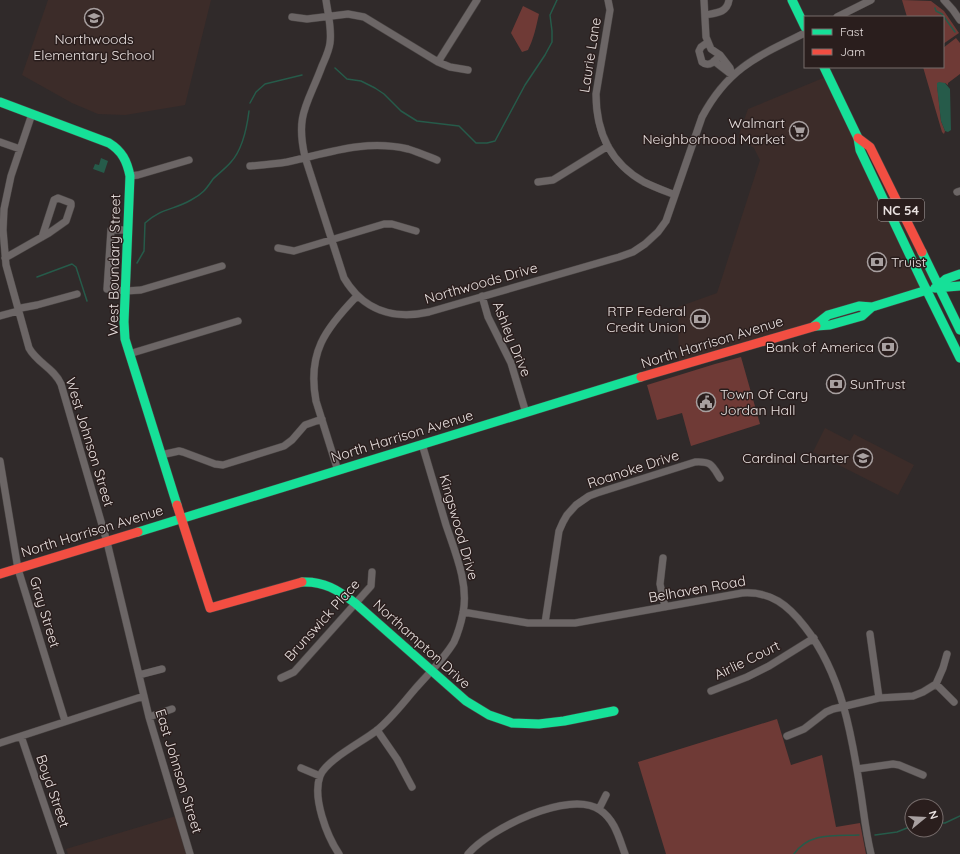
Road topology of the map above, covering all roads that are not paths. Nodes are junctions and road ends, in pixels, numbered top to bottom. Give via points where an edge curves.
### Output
1 (326, 0) edge
2 (476, 0) edge
3 (608, 0) edge
4 (704, 0) edge
5 (729, 0) edge
6 (792, 0) edge
7 (871, 0) edge
8 (944, 0) edge
9 (705, 15) junction
10 (839, 16) edge
11 (292, 17) dead end
12 (329, 17) junction
13 (960, 20) edge
14 (804, 25) edge
15 (804, 33) edge
16 (708, 42) junction
17 (720, 55) junction
18 (714, 61) junction
19 (438, 62) junction
20 (824, 68) edge
21 (468, 70) dead end
22 (732, 75) junction
23 (0, 102) edge
24 (32, 114) junction
25 (858, 138) junction
26 (0, 142) edge
27 (608, 146) junction
28 (20, 149) junction
29 (305, 157) junction
30 (189, 160) dead end
31 (437, 160) dead end
32 (250, 166) dead end
33 (130, 176) junction
34 (538, 182) dead end
35 (676, 195) junction
36 (3, 202) edge
37 (128, 230) junction
38 (416, 231) dead end
39 (42, 237) junction
40 (331, 240) junction
41 (278, 248) dead end
42 (4, 263) edge
43 (222, 266) dead end
44 (960, 274) edge
45 (938, 286) junction
46 (960, 286) edge
47 (927, 290) junction
48 (126, 291) junction
49 (77, 294) dead end
50 (357, 296) junction
51 (482, 296) junction
52 (18, 311) junction
53 (0, 316) edge
54 (238, 321) dead end
55 (960, 330) edge
56 (129, 354) junction
57 (960, 358) edge
58 (526, 413) junction
59 (322, 419) junction
60 (422, 444) junction
61 (161, 455) junction
62 (0, 461) edge
63 (338, 471) junction
64 (720, 478) dead end
65 (181, 519) junction
66 (107, 542) junction
67 (663, 558) dead end
68 (18, 569) junction
69 (372, 572) dead end
70 (0, 574) edge
71 (355, 603) junction
72 (217, 605) joint
73 (665, 607) junction
74 (463, 612) junction
75 (545, 623) junction
76 (870, 634) dead end
77 (814, 638) junction
78 (947, 654) dead end
79 (162, 669) dead end
80 (431, 671) junction
81 (139, 675) junction
82 (281, 678) dead end
83 (936, 684) junction
84 (711, 691) dead end
85 (144, 696) junction
86 (879, 698) junction
87 (954, 702) dead end
88 (843, 706) junction
89 (172, 708) dead end
90 (614, 711) dead end
91 (149, 717) junction
92 (65, 721) junction
93 (377, 730) junction
94 (21, 736) junction
95 (787, 736) dead end
96 (0, 743) edge
97 (301, 768) dead end
98 (857, 770) junction
99 (923, 774) dead end
100 (320, 776) junction
101 (412, 787) dead end
102 (606, 795) dead end
103 (599, 809) junction
104 (61, 854) edge
105 (190, 854) edge
106 (338, 854) edge
107 (468, 854) edge
108 (625, 854) edge
109 (871, 854) edge

1 - 12 street, Northwoods Drive
2 - 19 street
3 - 27 street, Laurie Lane via 610,10 596,94 600,130
4 - 9 street
5 - 9 street via 725,10
6 - 14 main road
7 - 10 street
8 - 13 street
9 - 16 street
11 - 12 street
12 - 19 street via 348,14 364,17
12 - 29 street, Northwoods Drive via 330,44 302,118 300,134
15 - 22 street, Northwoods Drive via 760,54
16 - 17 street via 711,49
16 - 18 street via 701,47 700,58 704,64
17 - 18 street
17 - 22 street
18 - 22 street
19 - 21 street
20 - 25 main road, NC 54
22 - 35 street, Northwoods Drive via 710,102 702,117
23 - 24 main road, West Boundary Street
24 - 28 street, West Johnson Street
24 - 33 main road, West Boundary Street via 115,146 125,158
25 - 45 main road, NC 54 via 870,147
25 - 47 main road, NC 54 via 860,150
26 - 28 street
27 - 34 street via 553,180
27 - 35 street, Laurie Lane via 624,167 636,177
28 - 36 street, West Johnson Street
29 - 31 street via 348,147 383,146 409,149
29 - 32 street
29 - 40 street, Northwoods Drive
30 - 33 street
33 - 37 main road, West Boundary Street
35 - 51 street, Northwoods Drive via 666,221 658,232 633,252
36 - 42 street, West Johnson Street
37 - 48 main road, West Boundary Street
37 - 48 street via 111,230 107,289
38 - 40 street via 384,224
39 - 39 street via 66,221 71,203 58,198 54,200
39 - 42 street
40 - 41 street via 294,251
40 - 50 street, Northwoods Drive via 344,278
42 - 52 street, West Johnson Street
43 - 48 street via 140,290
44 - 45 main road, North Harrison Avenue via 946,279
45 - 46 main road, North Harrison Avenue
45 - 47 main road, North Harrison Avenue
45 - 55 main road, NC 54
47 - 57 main road, NC 54
47 - 58 main road, North Harrison Avenue via 872,307 859,306 828,315 813,326
48 - 56 main road, West Boundary Street via 124,331
49 - 52 street via 21,308
50 - 51 street, Northwoods Drive via 385,313 407,315 429,312
50 - 59 street via 330,326 317,352 314,382 316,401
51 - 58 street, Ashley Drive via 488,317 511,362
52 - 53 street
52 - 66 street, West Johnson Street via 31,352 52,370 60,382
54 - 56 street
56 - 61 main road, West Boundary Street
58 - 60 main road, North Harrison Avenue
59 - 61 street via 305,425 284,446 223,465 179,451
59 - 63 street
60 - 63 main road, North Harrison Avenue
60 - 74 street, Kingswood Drive via 461,575
61 - 65 main road, West Boundary Street
62 - 68 street, Gray Street
63 - 65 main road, North Harrison Avenue
64 - 75 street, Roanoke Drive via 709,463 695,462 597,493 576,505 567,515 560,530
65 - 66 main road, North Harrison Avenue
65 - 72 main road, West Boundary Street via 210,608
66 - 68 main road, North Harrison Avenue
66 - 81 street, West Johnson Street
67 - 73 street via 660,584
68 - 70 main road, North Harrison Avenue
68 - 92 street, Gray Street
69 - 71 street, Brunswick Place via 371,586
71 - 72 main road, Northampton Drive via 330,585 308,581 288,584
71 - 80 main road, Northampton Drive
71 - 82 street, Brunswick Place via 294,672
73 - 75 street, Belhaven Road via 589,621
73 - 77 street, Belhaven Road via 733,594 763,594 785,605 800,619
74 - 75 street, Belhaven Road
74 - 80 street, Kingswood Drive via 454,642
76 - 86 street
77 - 84 street, Airlie Court via 769,666
77 - 88 street, Belhaven Road via 830,666
78 - 83 street
79 - 81 street
80 - 90 main road, Northampton Drive via 474,707 497,719 512,723 547,724
80 - 93 street, Kingswood Drive
81 - 85 street, West Johnson Street
83 - 86 street via 913,696
83 - 87 street
85 - 91 street, East Johnson Street
85 - 92 street
86 - 88 street
88 - 95 street via 826,712 804,729
88 - 98 street, Belhaven Road
89 - 91 street
91 - 105 street, East Johnson Street
92 - 94 street
93 - 100 street, Kingswood Drive via 332,761
93 - 101 street
94 - 96 street
94 - 104 street, Boyd Street
97 - 100 street
98 - 99 street via 893,764
98 - 109 street, Belhaven Road
100 - 106 street via 318,793 322,814
102 - 103 street
103 - 107 street via 575,803 529,815 504,827
103 - 108 street via 614,825

